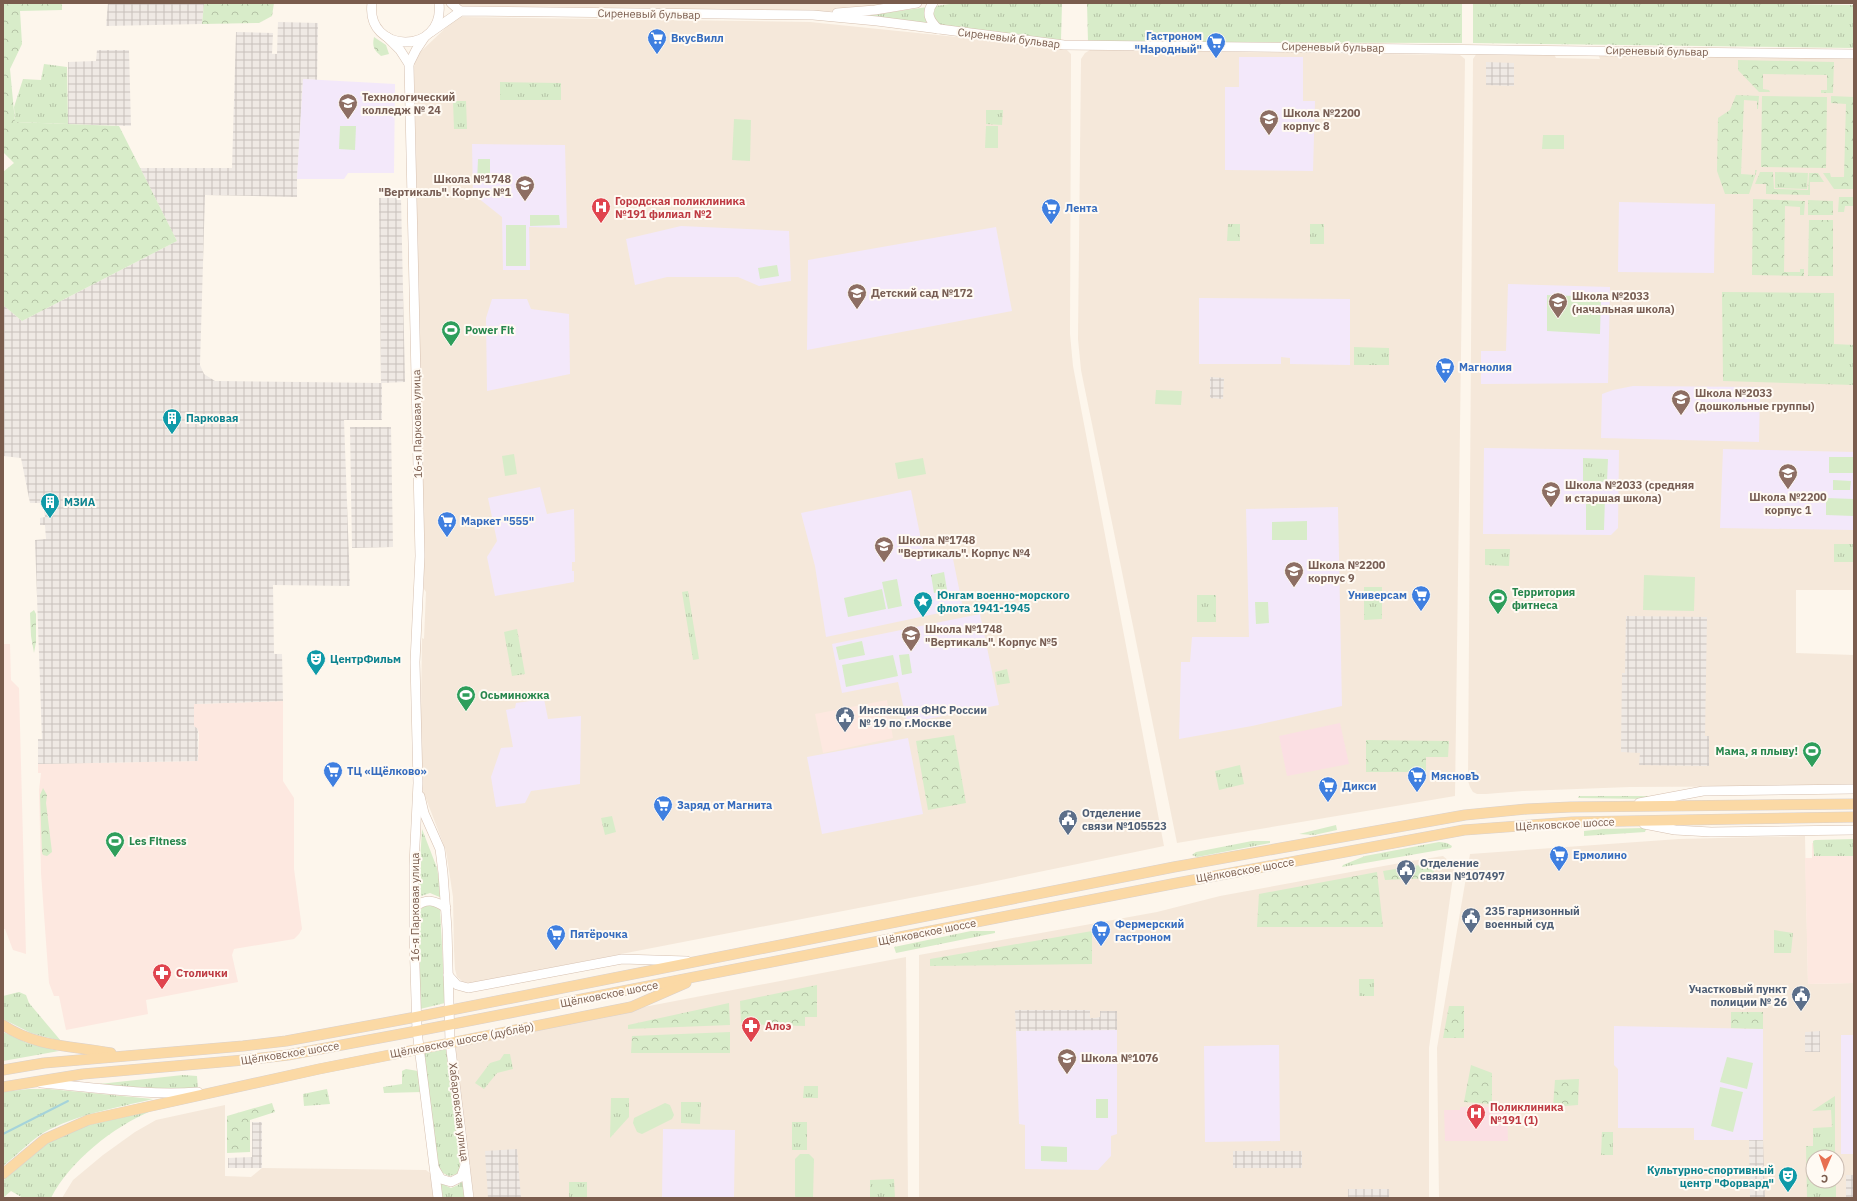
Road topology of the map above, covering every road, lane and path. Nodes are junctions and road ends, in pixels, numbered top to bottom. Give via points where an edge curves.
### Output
1 (372, 3) edge
2 (439, 3) edge
3 (451, 3) edge
4 (917, 3) edge
5 (933, 3) edge
6 (460, 11) junction
7 (813, 15) junction
8 (938, 29) junction
9 (428, 34) junction
10 (387, 37) junction
11 (1854, 54) edge
12 (409, 64) junction
13 (418, 783) junction
14 (1854, 789) edge
15 (1854, 804) edge
16 (1613, 807) junction
17 (1854, 817) edge
18 (1617, 821) junction
19 (1854, 830) edge
20 (415, 907) junction
21 (446, 908) junction
22 (700, 962) junction
23 (448, 975) junction
24 (703, 976) junction
25 (449, 1011) junction
26 (416, 1017) junction
27 (3, 1025) edge
28 (449, 1025) junction
29 (417, 1031) junction
30 (450, 1042) junction
31 (419, 1048) junction
32 (122, 1056) junction
33 (3, 1070) edge
34 (30, 1082) junction
35 (3, 1087) edge
36 (216, 1091) junction
37 (465, 1164) junction
38 (434, 1168) junction
39 (3, 1174) edge
40 (438, 1198) edge
41 (469, 1198) edge

1 - 10 main road via 374,22 380,32
2 - 9 main road via 438,19
3 - 6 main road
4 - 7 main road, Сиреневый бульвар via 875,10
5 - 8 main road via 928,13
6 - 7 main road, Сиреневый бульвар
6 - 9 main road
7 - 8 main road, Сиреневый бульвар
8 - 11 main road, Сиреневый бульвар via 1064,45
9 - 10 main road via 411,42 395,41
9 - 12 main road, 16-я Парковая улица
10 - 12 main road
12 - 13 main road, 16-я Парковая улица via 420,533 415,678
13 - 20 main road, 16-я Парковая улица via 414,865
13 - 21 main road, 16-я Парковая улица via 424,813 440,849
14 - 16 main road via 1703,791
15 - 16 main road, Щёлковское шоссе
16 - 22 main road, Щёлковское шоссе via 1527,809 1465,815 1174,867
17 - 18 main road, Щёлковское шоссе
18 - 19 main road via 1675,830 1711,832
18 - 24 main road, Щёлковское шоссе via 1464,830 1170,884
20 - 21 main road via 430,900
20 - 26 main road, 16-я Парковая улица
21 - 23 main road, 16-я Парковая улица
22 - 23 main road via 622,959 468,988 457,985
22 - 25 main road, Щёлковское шоссе
23 - 25 main road, 16-я Парковая улица
24 - 28 main road, Щёлковское шоссе
24 - 30 main road, Щёлковское шоссе (дублёр) via 631,1007
25 - 26 main road, Щёлковское шоссе
25 - 28 main road, 16-я Парковая улица
26 - 29 main road, 16-я Парковая улица
26 - 32 main road, Щёлковское шоссе via 272,1043
27 - 32 main road via 44,1043
28 - 29 main road, Щёлковское шоссе
28 - 30 main road, Хабаровская улица
29 - 31 main road
29 - 34 main road, Щёлковское шоссе via 266,1058 136,1068
30 - 31 main road, Щёлковское шоссе (дублёр)
30 - 37 main road, Хабаровская улица
31 - 36 main road, Щёлковское шоссе (дублёр)
31 - 38 main road
32 - 33 main road, Щёлковское шоссе via 44,1062
34 - 35 main road, Щёлковское шоссе
34 - 36 main road via 162,1094
36 - 39 main road, Щёлковское шоссе (дублёр) via 88,1120 67,1128 45,1139
37 - 38 main road via 462,1177 451,1182 441,1179
37 - 41 main road, Хабаровская улица
38 - 40 main road

